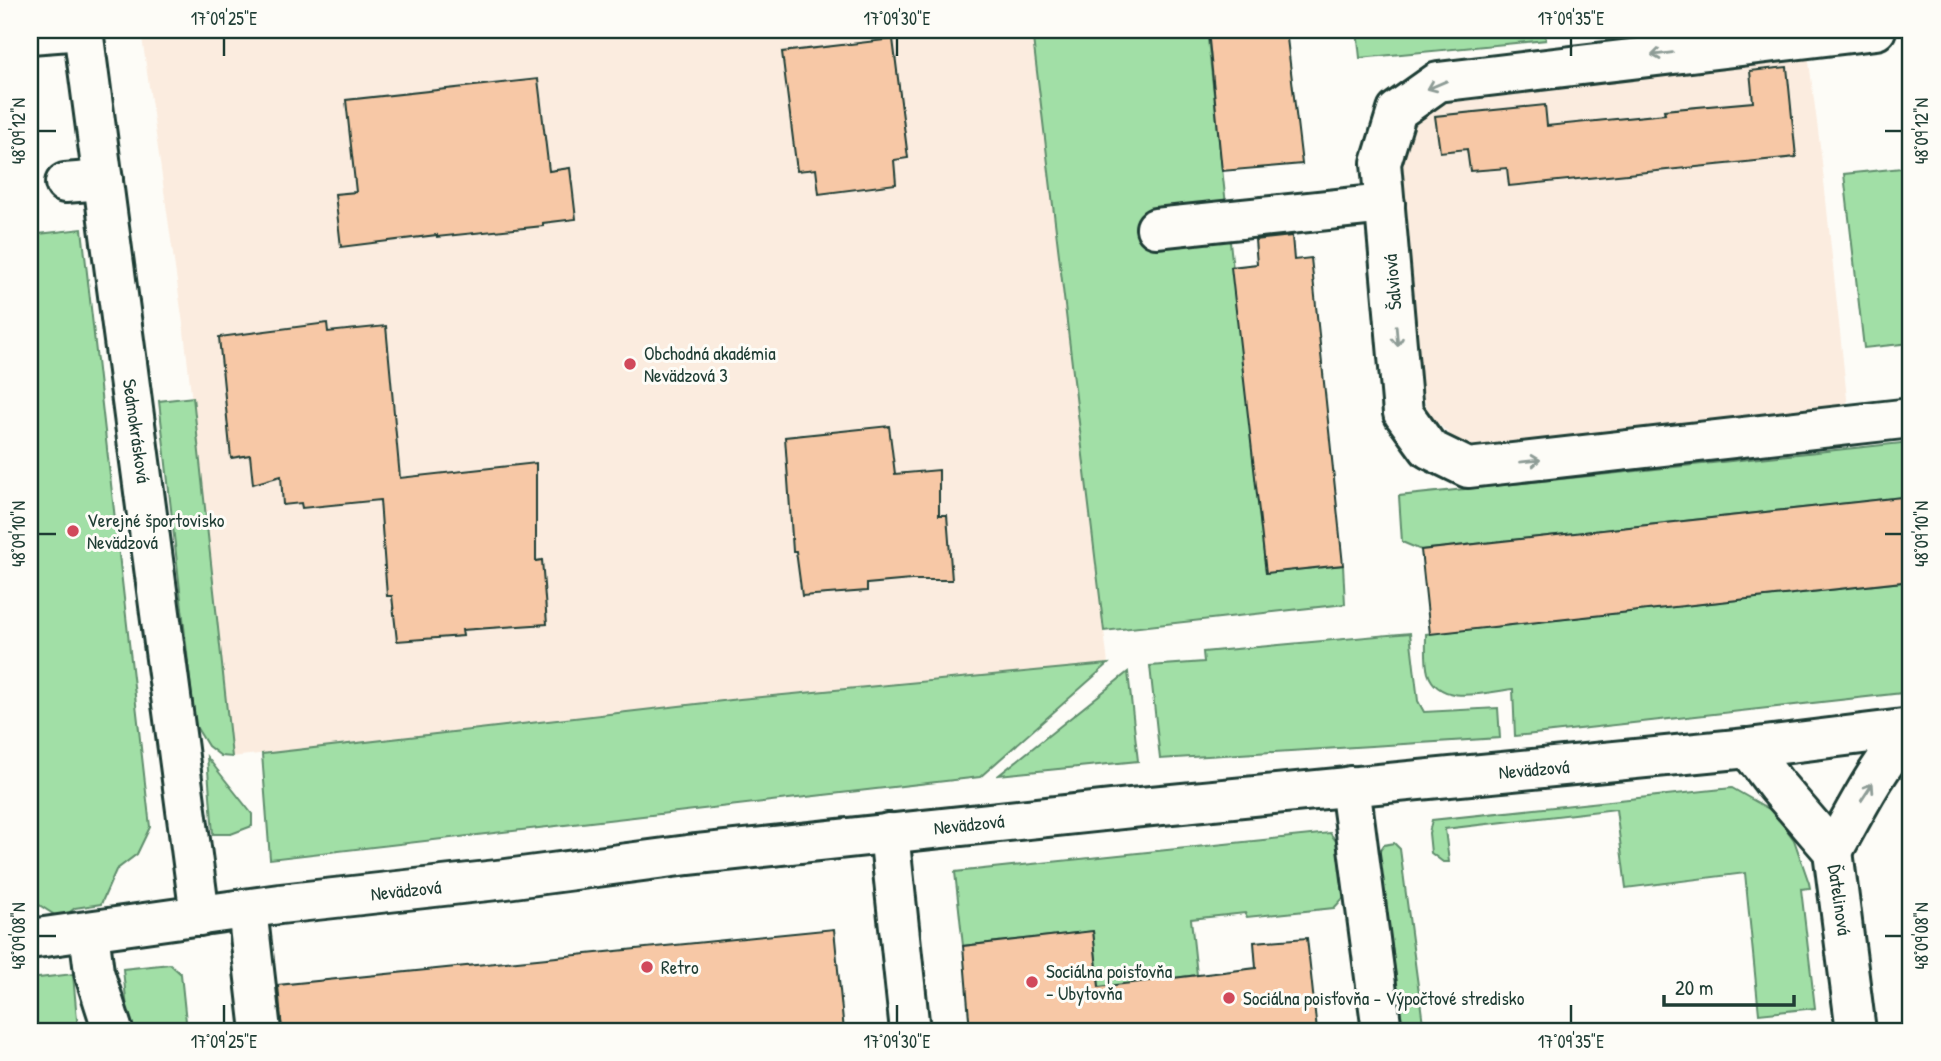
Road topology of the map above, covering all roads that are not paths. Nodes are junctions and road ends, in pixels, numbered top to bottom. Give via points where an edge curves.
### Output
1 (83, 30) edge
2 (1876, 30) edge
3 (30, 34) edge
4 (103, 180) junction
5 (65, 183) dead end
6 (1385, 204) junction
7 (1156, 228) dead end
8 (1911, 418) edge
9 (1911, 729) edge
10 (1748, 748) junction
11 (1350, 786) junction
12 (889, 832) junction
13 (1833, 851) junction
14 (247, 909) junction
15 (200, 916) junction
16 (89, 932) junction
17 (30, 939) edge
18 (113, 1031) edge
19 (261, 1031) edge
20 (910, 1031) edge
21 (1382, 1031) edge
22 (1856, 1031) edge

1 - 3 street
1 - 4 street, Sedmokrásková
2 -> 6 street, Šalviová via 1438,82 1397,111 1381,163
4 - 5 street
4 - 15 street, Sedmokrásková
6 - 7 street
6 -> 8 street, Šalviová via 1403,413 1430,449 1468,468
9 - 10 street, Nevädzová
13 -> 9 street, Ďatelinová via 1860,802
10 - 11 street, Nevädzová
10 - 13 street, Ďatelinová
11 - 12 street, Nevädzová
11 - 21 street
12 - 14 street, Nevädzová
12 - 20 street
13 - 22 street, Ďatelinová
14 - 15 street, Nevädzová
14 - 19 street
15 - 16 street, Nevädzová
16 - 17 street, Nevädzová
16 - 18 street via 94,972

